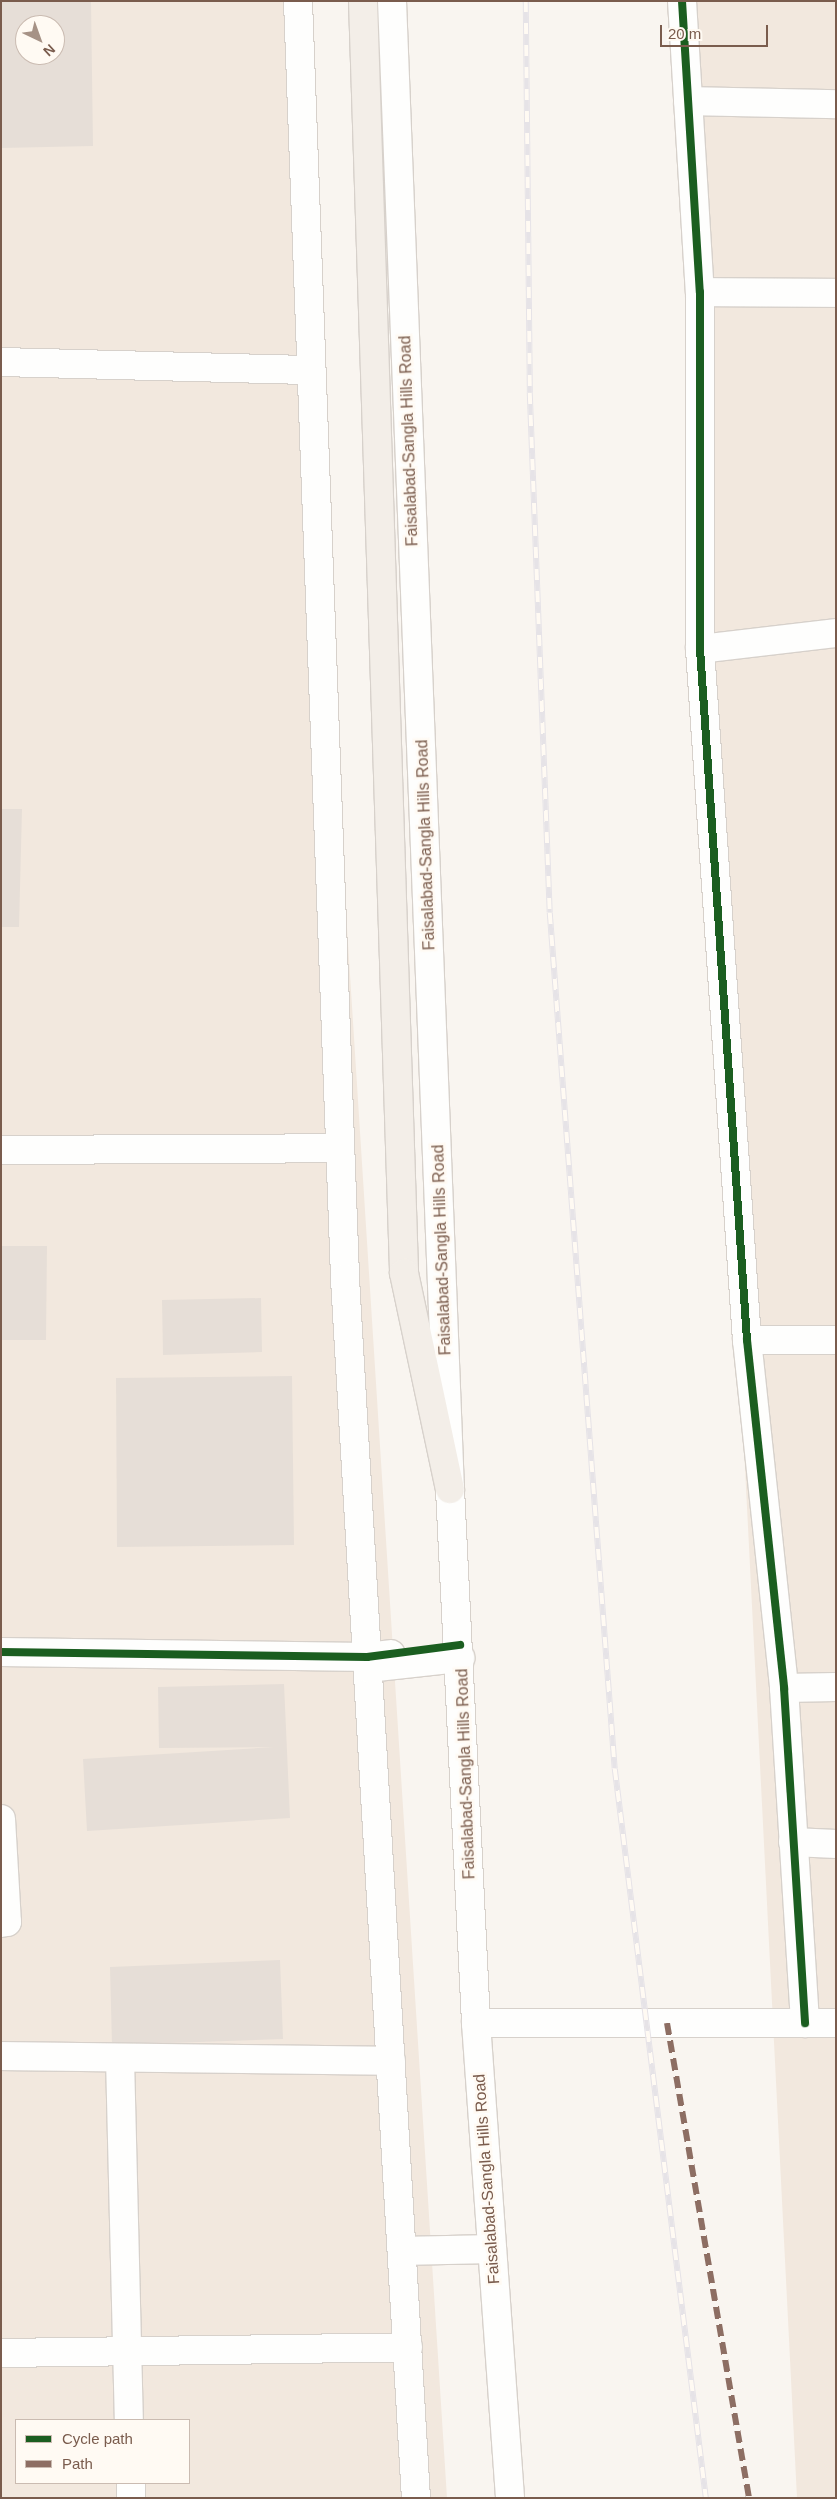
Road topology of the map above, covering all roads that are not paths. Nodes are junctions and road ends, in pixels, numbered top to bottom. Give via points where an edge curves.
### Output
1 (298, 1) edge
2 (363, 1) edge
3 (392, 1) edge
4 (682, 1) edge
5 (688, 101) junction
6 (836, 104) edge
7 (700, 292) junction
8 (836, 294) edge
9 (1, 362) edge
10 (311, 370) junction
11 (836, 633) edge
12 (700, 649) junction
13 (340, 1148) junction
14 (1, 1150) edge
15 (747, 1340) junction
16 (836, 1340) edge
17 (450, 1489) junction
18 (1, 1652) edge
19 (460, 1652) junction
20 (367, 1663) junction
21 (836, 1687) edge
22 (784, 1688) junction
23 (1, 1818) edge
24 (794, 1842) junction
25 (836, 1844) edge
26 (1, 1922) edge
27 (476, 2023) junction
28 (805, 2023) junction
29 (836, 2023) edge
30 (1, 2056) edge
31 (120, 2058) junction
32 (391, 2061) junction
33 (492, 2249) junction
34 (402, 2251) junction
35 (408, 2347) junction
36 (128, 2351) junction
37 (1, 2353) edge
38 (130, 2419) edge
39 (131, 2484) edge
40 (131, 2498) edge
41 (416, 2498) edge
42 (510, 2498) edge

1 - 10 street
2 - 17 main road via 404,1273
3 - 17 street, Faisalabad-Sangla Hills Road
4 - 5 street
5 - 6 street
5 - 7 street
7 - 8 street
7 - 12 street
9 - 10 street
10 - 13 street
11 - 12 street
12 - 15 street
13 - 14 street
13 - 20 street
15 - 16 street
15 - 22 street
17 - 19 street, Faisalabad-Sangla Hills Road
18 - 20 street
19 - 20 street
19 - 27 street, Faisalabad-Sangla Hills Road
20 - 32 street
21 - 22 street
22 - 24 street
23 - 26 street via 7,1922
24 - 25 street
24 - 28 street
27 - 28 street
27 - 33 street, Faisalabad-Sangla Hills Road
28 - 29 street
30 - 31 street
31 - 32 street
31 - 36 street
32 - 34 street
33 - 34 street
33 - 42 street, Faisalabad-Sangla Hills Road
34 - 35 street
35 - 36 street
35 - 41 street
36 - 37 street
36 - 38 street
39 - 40 street

